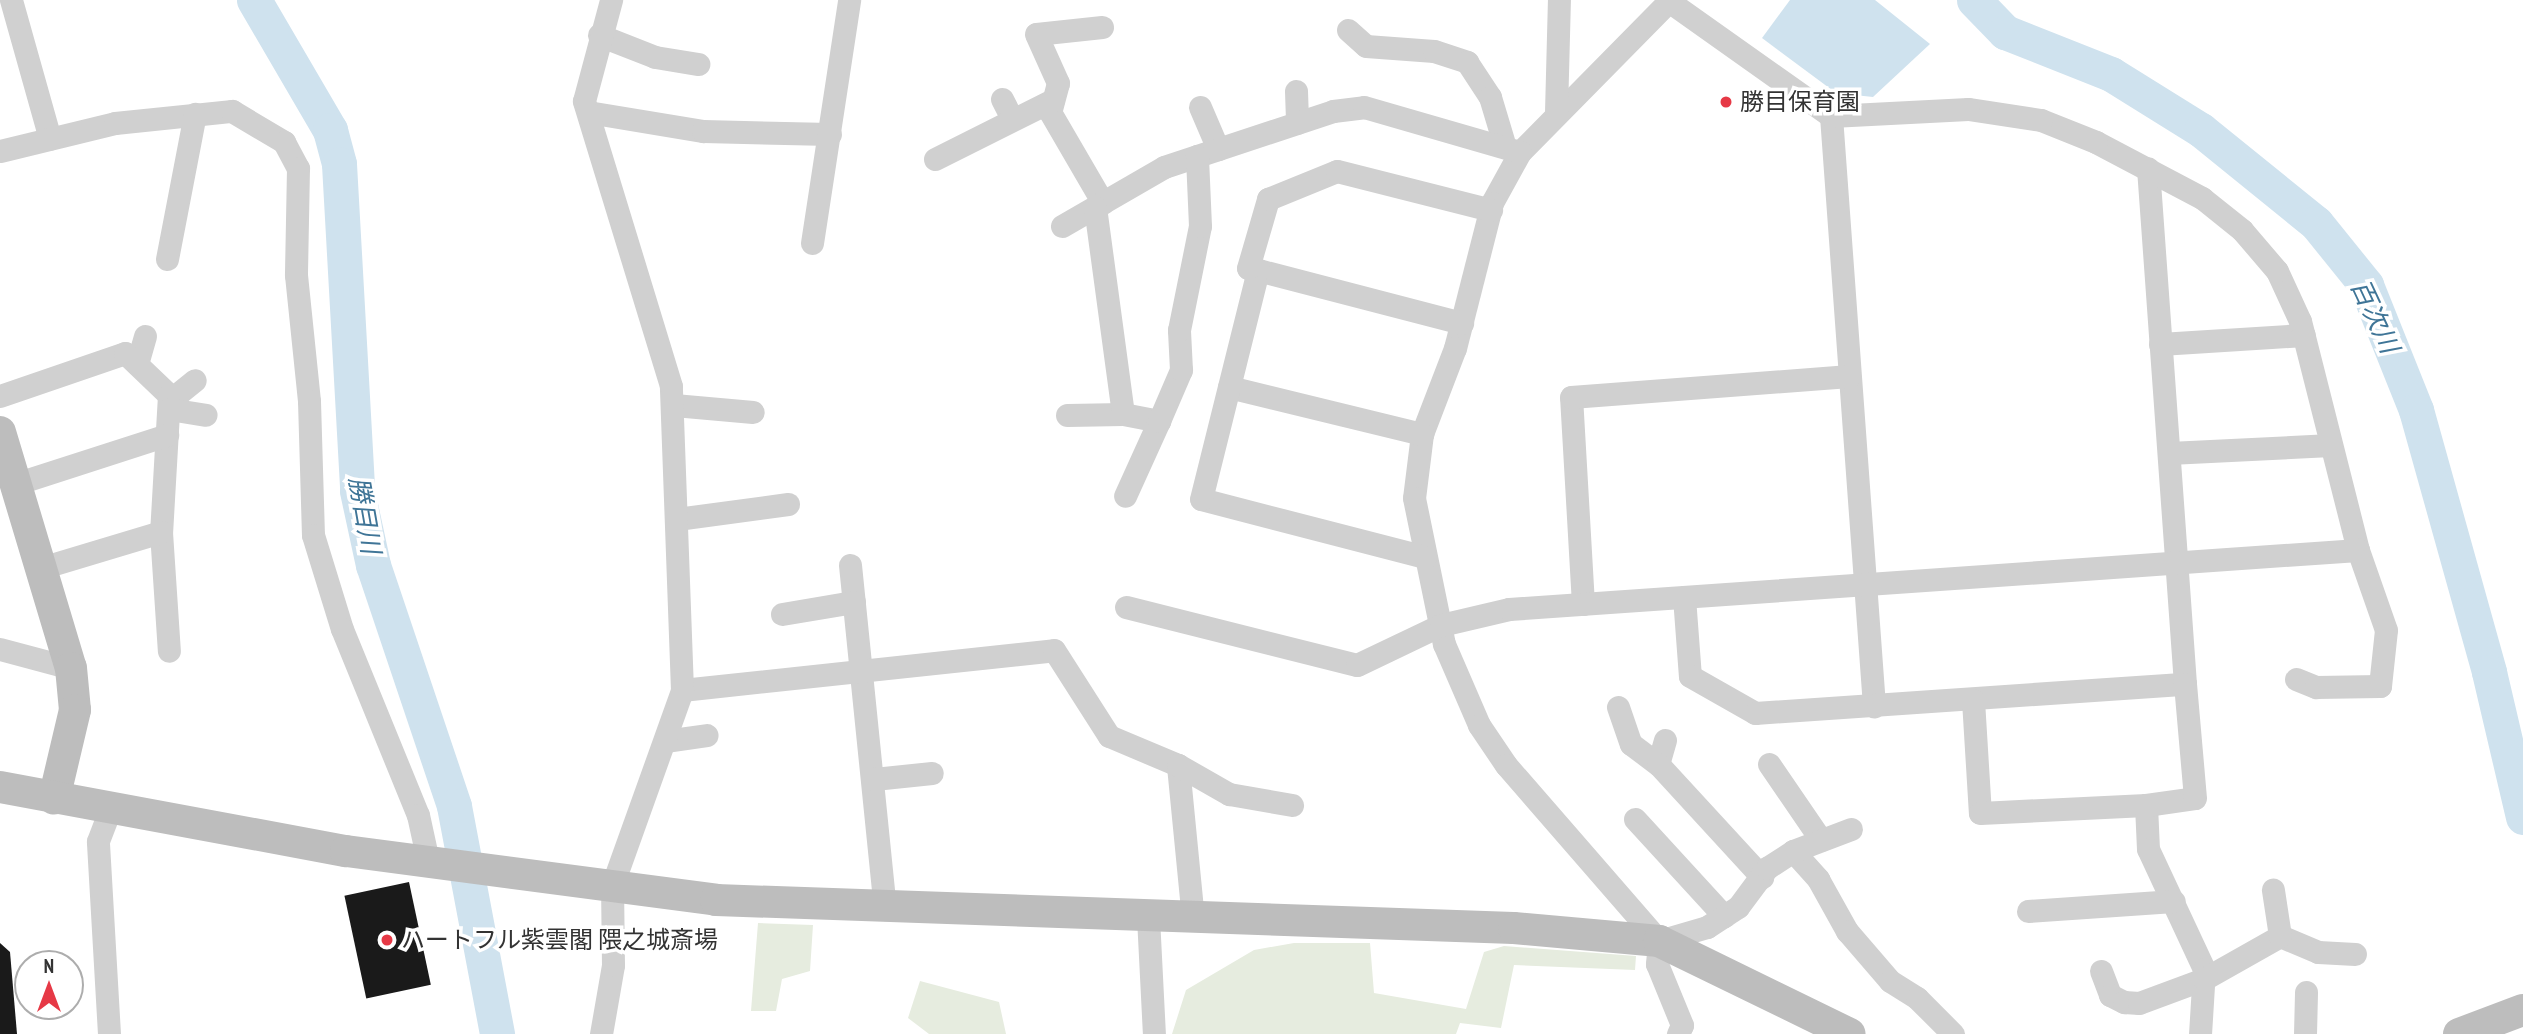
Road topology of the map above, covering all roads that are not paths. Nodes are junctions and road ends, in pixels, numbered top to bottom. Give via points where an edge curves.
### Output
1 (11, 0) edge
2 (611, 0) edge
3 (849, 0) edge
4 (1559, 0) edge
5 (1670, 1) edge
6 (1102, 27) dead end
7 (1348, 30) dead end
8 (599, 35) junction
9 (698, 64) dead end
10 (1296, 91) dead end
11 (1053, 100) junction
12 (1200, 107) dead end
13 (588, 112) junction
14 (1556, 112) junction
15 (195, 114) junction
16 (1831, 116) junction
17 (1297, 123) junction
18 (830, 134) junction
19 (50, 139) junction
20 (1512, 149) junction
21 (0, 151) edge
22 (1208, 152) junction
23 (935, 159) dead end
24 (2148, 169) junction
25 (1099, 205) junction
26 (1491, 210) junction
27 (1062, 226) dead end
28 (812, 243) dead end
29 (167, 259) dead end
30 (1258, 270) junction
31 (1462, 324) junction
32 (2304, 335) junction
33 (145, 336) dead end
34 (2161, 344) junction
35 (137, 364) junction
36 (1849, 376) junction
37 (195, 380) dead end
38 (1229, 387) junction
39 (0, 396) edge
40 (169, 405) junction
41 (674, 405) junction
42 (753, 412) dead end
43 (1123, 414) junction
44 (206, 415) dead end
45 (1066, 415) dead end
46 (1159, 421) junction
47 (0, 432) edge
48 (1422, 434) junction
49 (167, 435) junction
50 (2332, 445) junction
51 (2169, 453) junction
52 (15, 484) junction
53 (1125, 496) dead end
54 (788, 504) dead end
55 (677, 519) junction
56 (161, 532) junction
57 (2358, 550) junction
58 (1425, 557) junction
59 (2177, 564) junction
60 (850, 565) dead end
61 (41, 568) junction
62 (1863, 586) junction
63 (1684, 597) junction
64 (854, 602) junction
65 (1583, 604) junction
66 (1126, 607) dead end
67 (782, 614) dead end
68 (1441, 625) junction
69 (0, 649) edge
70 (169, 651) dead end
71 (71, 668) junction
72 (862, 670) junction
73 (2296, 679) dead end
74 (2185, 684) junction
75 (682, 690) junction
76 (1973, 700) junction
77 (1874, 706) junction
78 (1618, 707) dead end
79 (707, 735) dead end
80 (1665, 740) dead end
81 (665, 741) junction
82 (1658, 764) junction
83 (1769, 764) dead end
84 (1178, 765) junction
85 (932, 773) dead end
86 (874, 779) junction
87 (0, 787) edge
88 (54, 799) junction
89 (1292, 805) dead end
90 (2146, 805) junction
91 (110, 810) junction
92 (1635, 819) dead end
93 (1851, 828) dead end
94 (1821, 840) junction
95 (1793, 851) junction
96 (435, 862) junction
97 (1762, 877) junction
98 (612, 886) junction
99 (2273, 890) dead end
100 (2175, 901) junction
101 (885, 909) junction
102 (2028, 911) dead end
103 (1724, 916) junction
104 (1148, 917) junction
105 (1193, 919) junction
106 (2280, 936) junction
107 (1659, 941) junction
108 (2355, 954) dead end
109 (2101, 971) dead end
110 (2204, 979) junction
111 (2306, 992) dead end
112 (2523, 1010) edge
113 (109, 1034) edge
114 (601, 1034) edge
115 (1154, 1034) edge
116 (1678, 1034) edge
117 (1850, 1034) edge
118 (1953, 1034) edge
119 (2200, 1034) edge
120 (2305, 1034) edge
121 (2459, 1034) edge

1 - 19 street
2 - 8 street
3 - 18 street
4 - 14 street
5 - 14 street
5 - 16 street
6 - 11 street via 1036,34 1058,83
7 - 20 street via 1366,46 1434,51 1467,62 1490,97
8 - 9 street via 655,57
8 - 13 street via 584,101
10 - 17 street
11 - 23 street via 1007,109
11 - 25 street via 1050,112
12 - 22 street
13 - 18 street via 703,131
13 - 41 street
14 - 20 street
15 - 19 street via 115,123
15 - 29 street
15 - 96 street via 232,111 284,142 298,167 296,275 309,401 313,535 342,629
16 - 24 street via 1968,108 2041,120
16 - 36 street
17 - 20 street via 1364,107
17 - 22 street
18 - 28 street
19 - 21 street
20 - 26 street
22 - 25 street via 1164,167
22 - 46 street via 1200,226 1179,330 1181,370
24 - 32 street via 2202,198 2242,230 2277,271
24 - 34 street
25 - 27 street
25 - 43 street
26 - 30 street via 1337,171 1268,199 1248,268
26 - 31 street
30 - 31 street
30 - 38 street
31 - 48 street
32 - 34 street
32 - 50 street
33 - 35 street
34 - 51 street
35 - 39 street via 125,353
35 - 40 street
36 - 62 street
36 - 65 street via 1571,397
37 - 40 street
38 - 48 street
38 - 58 street via 1201,499
40 - 44 street
40 - 49 street
41 - 42 street
41 - 55 street
43 - 45 street
43 - 46 street
46 - 53 street
47 - 52 street
48 - 58 street via 1414,498
49 - 52 street
49 - 56 street
50 - 51 street
50 - 57 street
51 - 59 street
52 - 61 street
54 - 55 street
55 - 75 street
56 - 61 street
56 - 70 street
57 - 59 street
57 - 73 street via 2386,630 2380,686 2316,687
58 - 68 street
59 - 62 street
59 - 74 street
60 - 64 street
61 - 71 street
62 - 63 street
62 - 77 street
63 - 65 street
63 - 77 street via 1690,676 1733,701 1755,713
64 - 67 street
64 - 72 street
65 - 68 street via 1509,609
66 - 68 street via 1357,665
68 - 107 street via 1479,725 1506,765
69 - 71 street
71 - 88 street via 75,710
72 - 75 street
72 - 84 street via 1055,650 1108,736
72 - 86 street
74 - 76 street
74 - 90 street via 2195,798
75 - 81 street
76 - 77 street
76 - 90 street via 1980,813
78 - 82 street via 1631,744
79 - 81 street
80 - 82 street
81 - 98 street
82 - 97 street
83 - 94 street
84 - 89 street via 1229,794
84 - 105 street
85 - 86 street
86 - 101 street
87 - 88 street
88 - 91 street
90 - 100 street via 2148,849
91 - 96 street
91 - 113 street via 98,841
92 - 103 street
93 - 94 street
94 - 95 street
95 - 97 street
95 - 118 street via 1818,879 1847,931 1890,981 1917,998
96 - 98 street
97 - 103 street
98 - 101 street via 716,900
98 - 114 street via 613,965
99 - 106 street
100 - 102 street
100 - 110 street
101 - 104 street
103 - 107 street
104 - 105 street
104 - 115 street via 1147,1005
105 - 107 street via 1514,928
106 - 108 street via 2318,952
106 - 110 street
107 - 116 street via 1657,964 1682,1026
107 - 117 street
109 - 110 street via 2110,995 2124,1002 2140,1003
110 - 119 street
111 - 120 street
112 - 121 street

